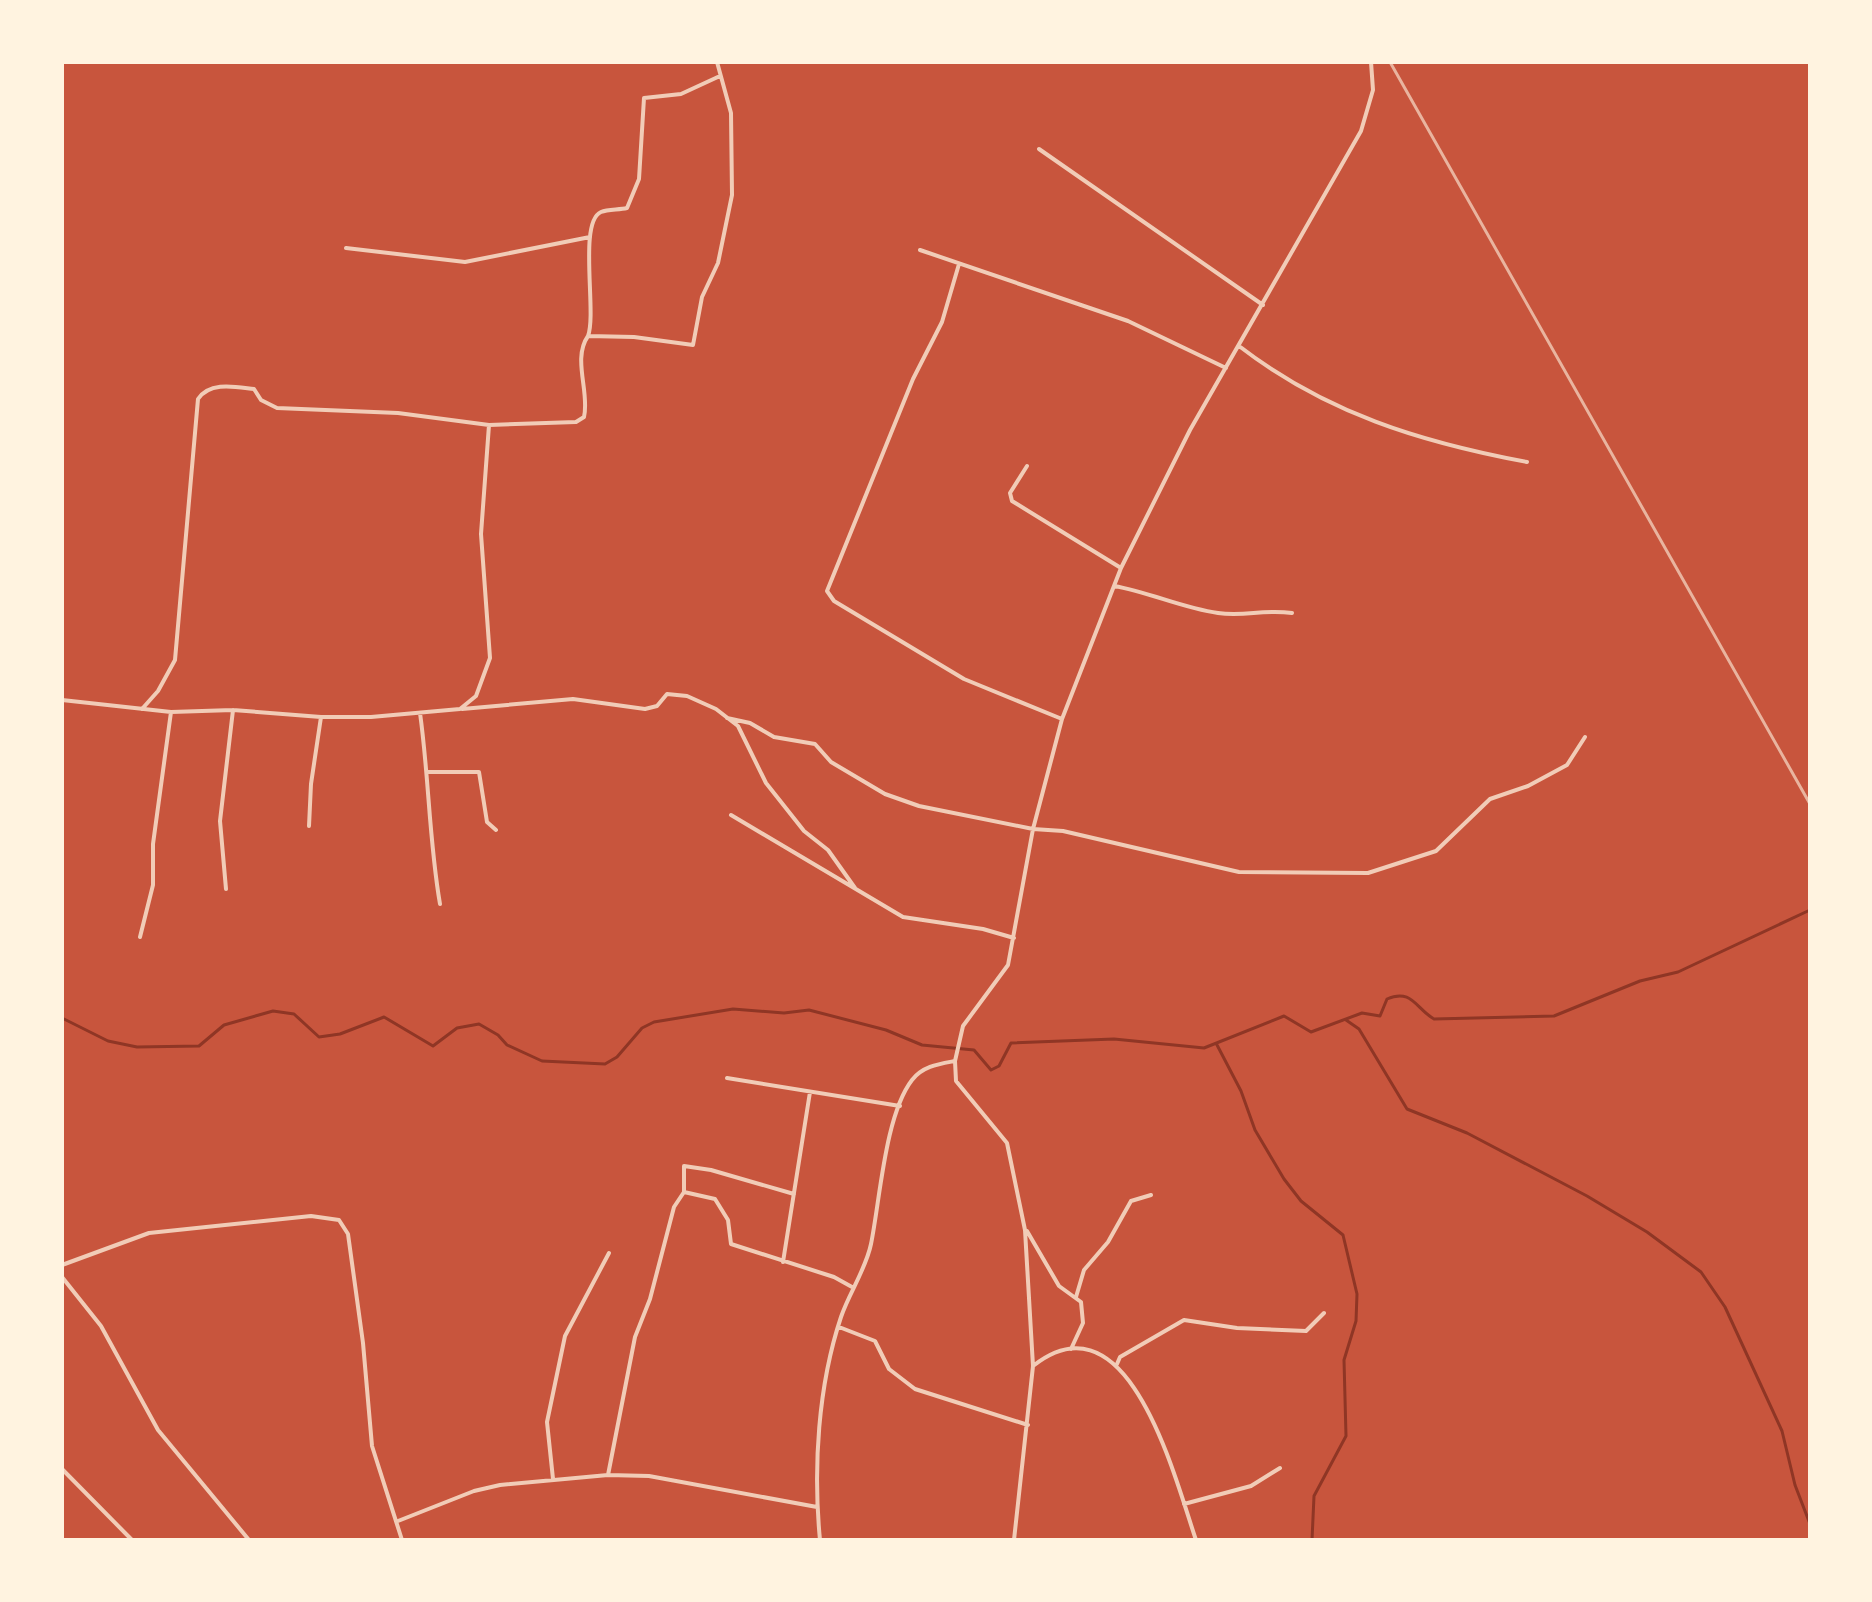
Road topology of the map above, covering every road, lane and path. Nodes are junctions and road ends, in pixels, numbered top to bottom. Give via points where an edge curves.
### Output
1 (717, 62) edge
2 (1371, 62) edge
3 (720, 76) junction
4 (1039, 149) dead end
5 (590, 237) junction
6 (346, 248) dead end
7 (920, 250) dead end
8 (959, 264) junction
9 (1263, 305) junction
10 (588, 336) junction
11 (1239, 346) junction
12 (1226, 368) junction
13 (489, 425) junction
14 (1527, 462) dead end
15 (1027, 466) dead end
16 (1121, 568) junction
17 (1114, 586) junction
18 (1292, 613) dead end
19 (62, 700) edge
20 (142, 709) junction
21 (460, 709) junction
22 (233, 710) junction
23 (171, 712) junction
24 (420, 713) junction
25 (321, 717) junction
26 (727, 718) junction
27 (1062, 719) junction
28 (1585, 737) dead end
29 (428, 772) junction
30 (731, 815) dead end
31 (309, 826) dead end
32 (1033, 829) junction
33 (496, 830) dead end
34 (855, 888) junction
35 (226, 889) dead end
36 (440, 904) dead end
37 (140, 937) dead end
38 (1014, 938) junction
39 (955, 1061) junction
40 (727, 1078) dead end
41 (810, 1092) junction
42 (900, 1106) junction
43 (684, 1192) junction
44 (794, 1194) junction
45 (1151, 1195) dead end
46 (1025, 1230) junction
47 (609, 1253) dead end
48 (783, 1262) junction
49 (62, 1265) edge
50 (62, 1277) edge
51 (852, 1287) junction
52 (1076, 1297) junction
53 (1324, 1313) dead end
54 (839, 1326) junction
55 (1071, 1349) junction
56 (1117, 1364) junction
57 (1033, 1366) junction
58 (1028, 1425) junction
59 (1280, 1468) dead end
60 (62, 1469) edge
61 (608, 1475) junction
62 (553, 1479) junction
63 (1184, 1504) junction
64 (818, 1507) junction
65 (398, 1521) junction
66 (132, 1540) edge
67 (249, 1540) edge
68 (402, 1540) edge
69 (820, 1540) edge
70 (1014, 1540) edge
71 (1196, 1540) edge

1 - 3 street
2 - 9 street via 1373,90 1361,131
3 - 5 street via 681,94 644,98 635,194 627,208 600,212
3 - 10 street via 732,122 732,195 693,345
4 - 9 street
5 - 6 street via 465,262
5 - 10 street
7 - 8 street
8 - 12 street via 1128,321
8 - 27 street via 942,322 913,379 827,591 834,601 964,679
9 - 11 street
10 - 13 street via 582,373 584,417 530,426
11 - 12 street
11 - 14 street via 1311,394 1400,432
12 - 16 street
13 - 20 street via 398,413 277,408 261,400 254,389 225,386 202,393 175,660
13 - 21 street via 481,534 490,658 476,696
15 - 16 street via 1010,493 1012,501
16 - 17 street
17 - 18 street via 1214,613
17 - 27 street
19 - 20 street
20 - 23 street
21 - 24 street
21 - 26 street via 573,699 645,709 657,706 667,694 687,696
22 - 23 street
22 - 25 street
22 - 35 street via 220,821
23 - 37 street via 153,844 153,885
24 - 25 street
24 - 29 street
25 - 31 street
26 - 32 street via 774,737 815,744 831,762 885,794
26 - 34 street via 738,726 766,783
27 - 32 street
28 - 32 street via 1567,765 1490,799 1436,851 1368,873 1239,872 1063,831
29 - 33 street via 479,772 487,822
29 - 36 street
30 - 34 street
32 - 38 street
34 - 38 street via 903,917
38 - 39 street via 1008,965 963,1026
39 - 42 street via 921,1071
39 - 46 street via 956,1081 999,1130 1011,1153
40 - 41 street
41 - 42 street
41 - 44 street
42 - 51 street via 885,1155 870,1249
43 - 44 street via 684,1166
43 - 48 street via 715,1199 728,1220 731,1244
43 - 61 street via 674,1207 635,1337
44 - 48 street
45 - 52 street via 1131,1201 1108,1242 1084,1270
46 - 52 street via 1059,1286
46 - 57 street
47 - 62 street via 565,1336 547,1422
48 - 51 street
49 - 65 street via 149,1233 311,1216 339,1220 348,1234 372,1446
50 - 67 street via 101,1326 158,1430
51 - 54 street
52 - 55 street via 1083,1323
53 - 56 street via 1306,1331 1184,1320 1120,1357
54 - 58 street via 875,1341 889,1369 915,1389
54 - 64 street via 825,1396
55 - 56 street
55 - 57 street via 1052,1351
56 - 63 street via 1147,1408
57 - 58 street
58 - 70 street
59 - 63 street via 1251,1486
60 - 66 street
61 - 62 street
61 - 64 street via 649,1476
62 - 65 street via 474,1491
63 - 71 street
64 - 69 street
65 - 68 street

